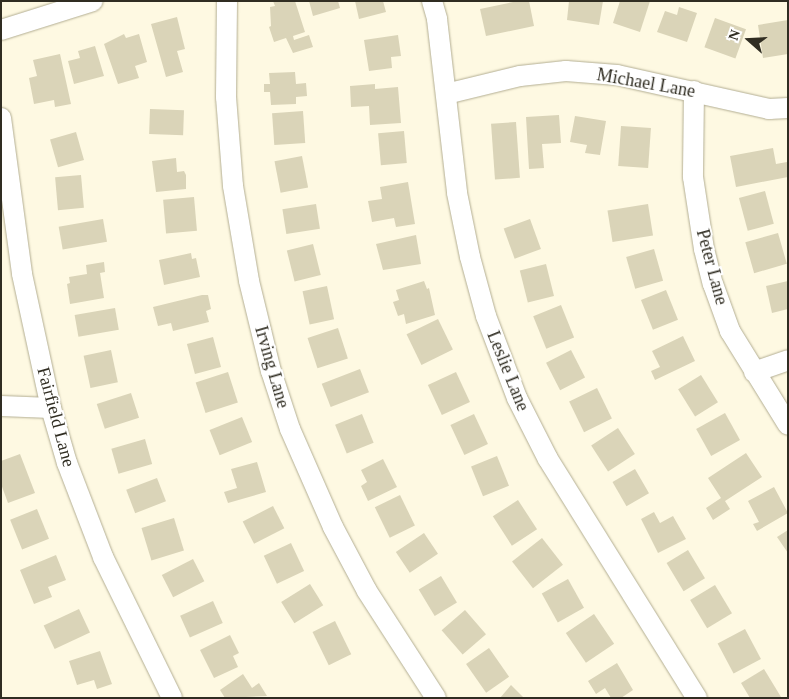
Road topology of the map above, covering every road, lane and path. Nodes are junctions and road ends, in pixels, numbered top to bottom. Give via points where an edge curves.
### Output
1 (93, 1) edge
2 (227, 1) edge
3 (432, 1) edge
4 (1, 30) edge
5 (694, 91) junction
6 (446, 94) junction
7 (788, 108) edge
8 (1, 118) edge
9 (5, 181) edge
10 (788, 360) edge
11 (754, 372) junction
12 (1, 406) edge
13 (51, 408) junction
14 (788, 425) edge
15 (172, 698) edge
16 (436, 698) edge
17 (697, 698) edge

1 - 4 street
2 - 16 street, Irving Lane via 226,97 233,186 249,281 271,371 290,429 333,527 367,591
3 - 6 street, Leslie Lane
5 - 6 street, Michael Lane via 617,75 566,71 520,76
5 - 7 street, Michael Lane via 769,108
5 - 11 street, Peter Lane via 693,177 704,249 730,331
6 - 17 street, Leslie Lane via 457,193 470,257 486,316 517,398 576,508
8 - 9 street, Fairfield Lane
9 - 13 street, Fairfield Lane
10 - 11 street
11 - 14 street, Peter Lane
12 - 13 street
13 - 15 street, Fairfield Lane via 67,463 103,557

